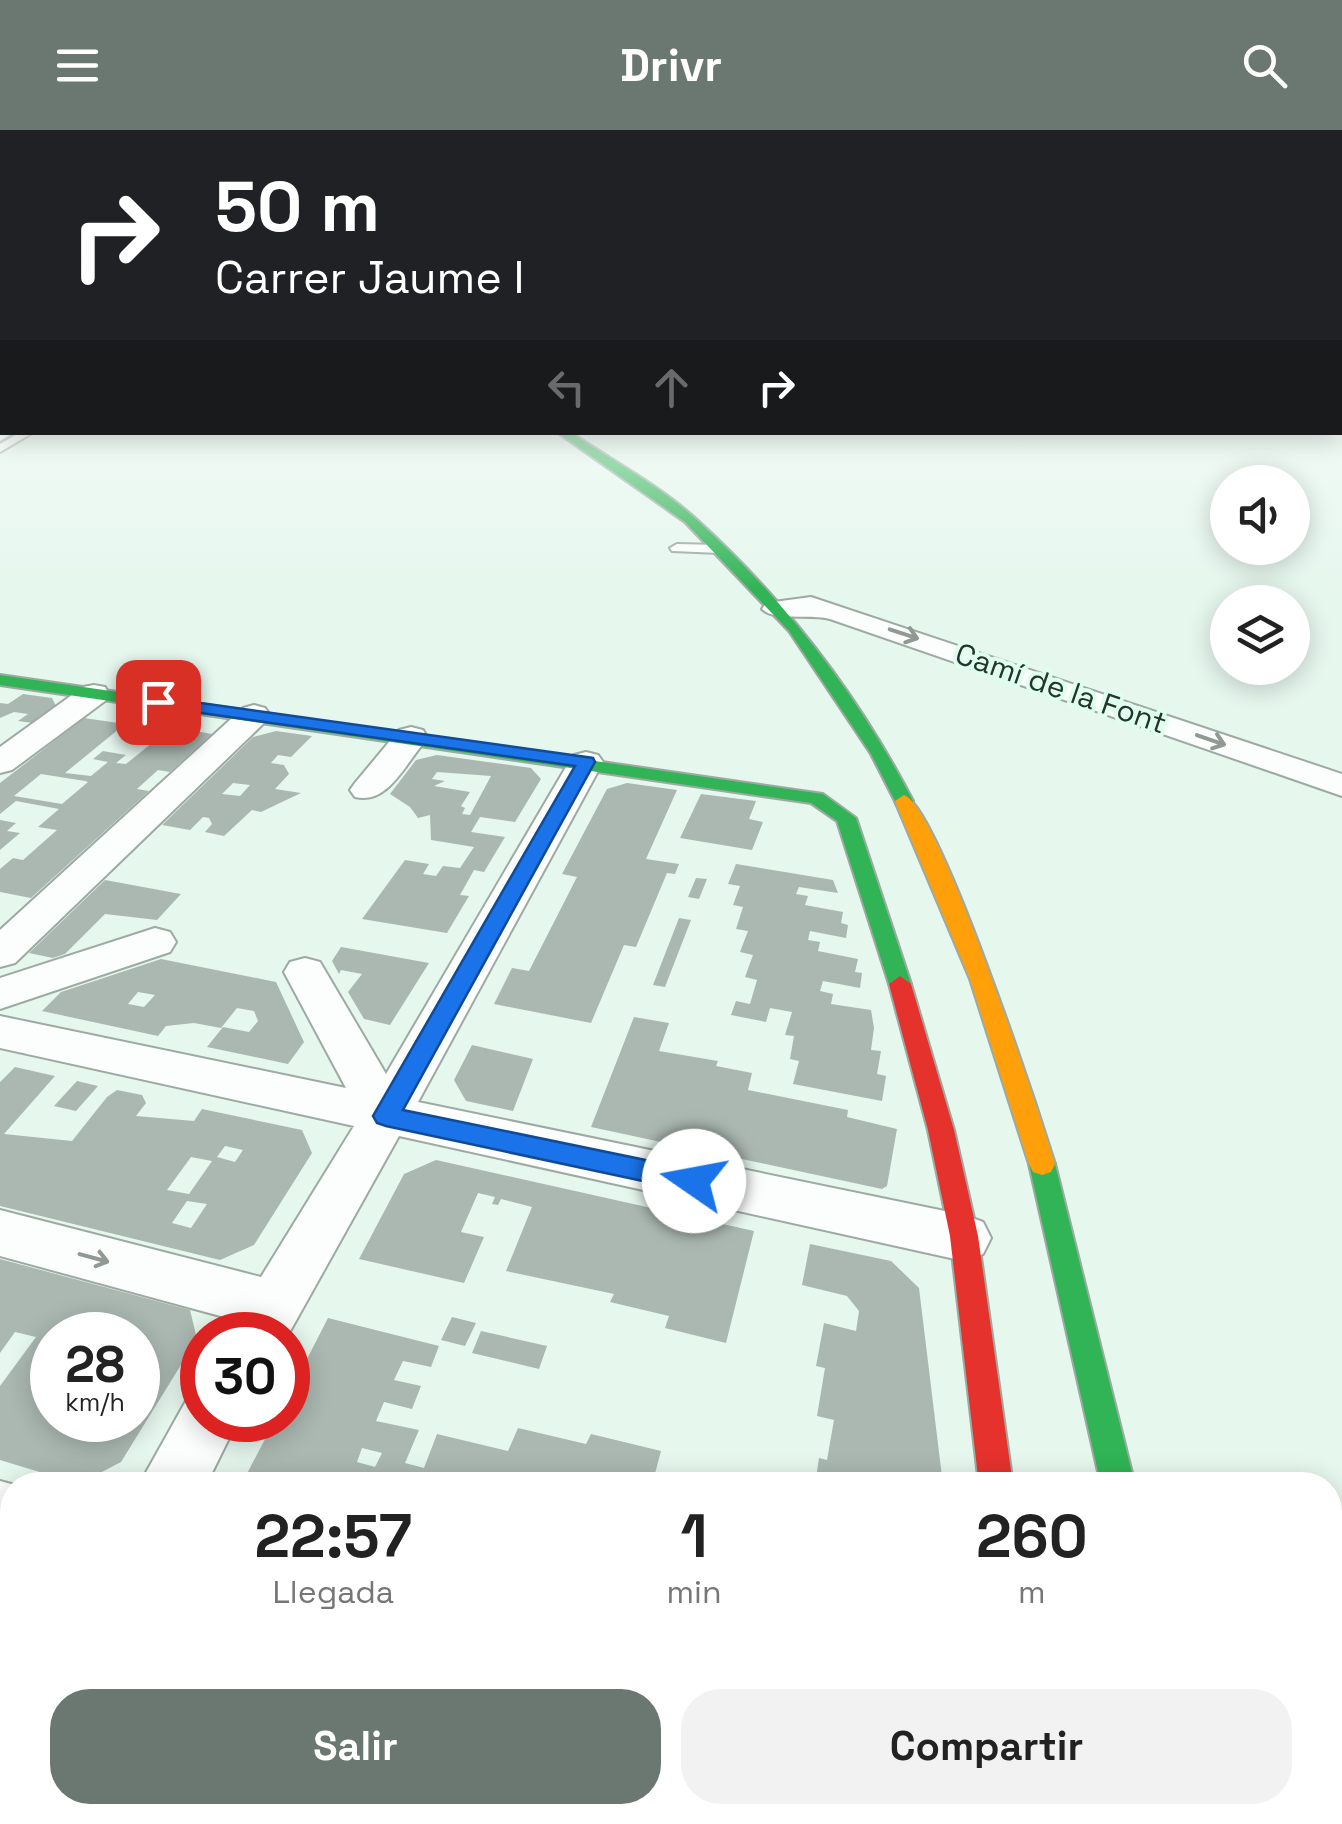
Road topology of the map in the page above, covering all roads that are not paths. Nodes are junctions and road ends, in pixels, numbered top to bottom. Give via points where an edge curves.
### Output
1 (24, 435) edge
2 (567, 435) edge
3 (0, 449) edge
4 (676, 548) dead end
5 (720, 549) junction
6 (776, 609) junction
7 (0, 680) edge
8 (94, 694) junction
9 (254, 715) junction
10 (411, 737) junction
11 (586, 762) junction
12 (0, 764) edge
13 (1342, 786) edge
14 (367, 790) dead end
15 (155, 942) dead end
16 (0, 954) edge
17 (305, 972) dead end
18 (0, 994) edge
19 (0, 1032) edge
20 (386, 1116) junction
21 (0, 1233) edge
22 (964, 1238) junction
23 (241, 1312) edge
24 (270, 1312) edge
25 (196, 1442) edge
26 (179, 1472) edge
27 (994, 1472) edge
28 (1115, 1472) edge

1 - 3 lane
2 - 5 main road via 652,490
4 - 5 lane
5 - 6 main road
6 -> 13 street, Camí de la Font via 811,605
6 - 28 main road via 881,756 968,933 1036,1138
7 - 8 main road
8 - 9 main road
8 - 12 street
9 - 10 main road
9 - 16 street
10 - 11 main road
10 - 14 street
11 - 20 street
11 - 22 main road via 816,798 846,818 906,993
15 - 18 street
17 - 20 street
19 - 20 street
20 - 22 street
20 - 24 street
21 -> 23 street
22 - 27 main road
25 - 26 street

